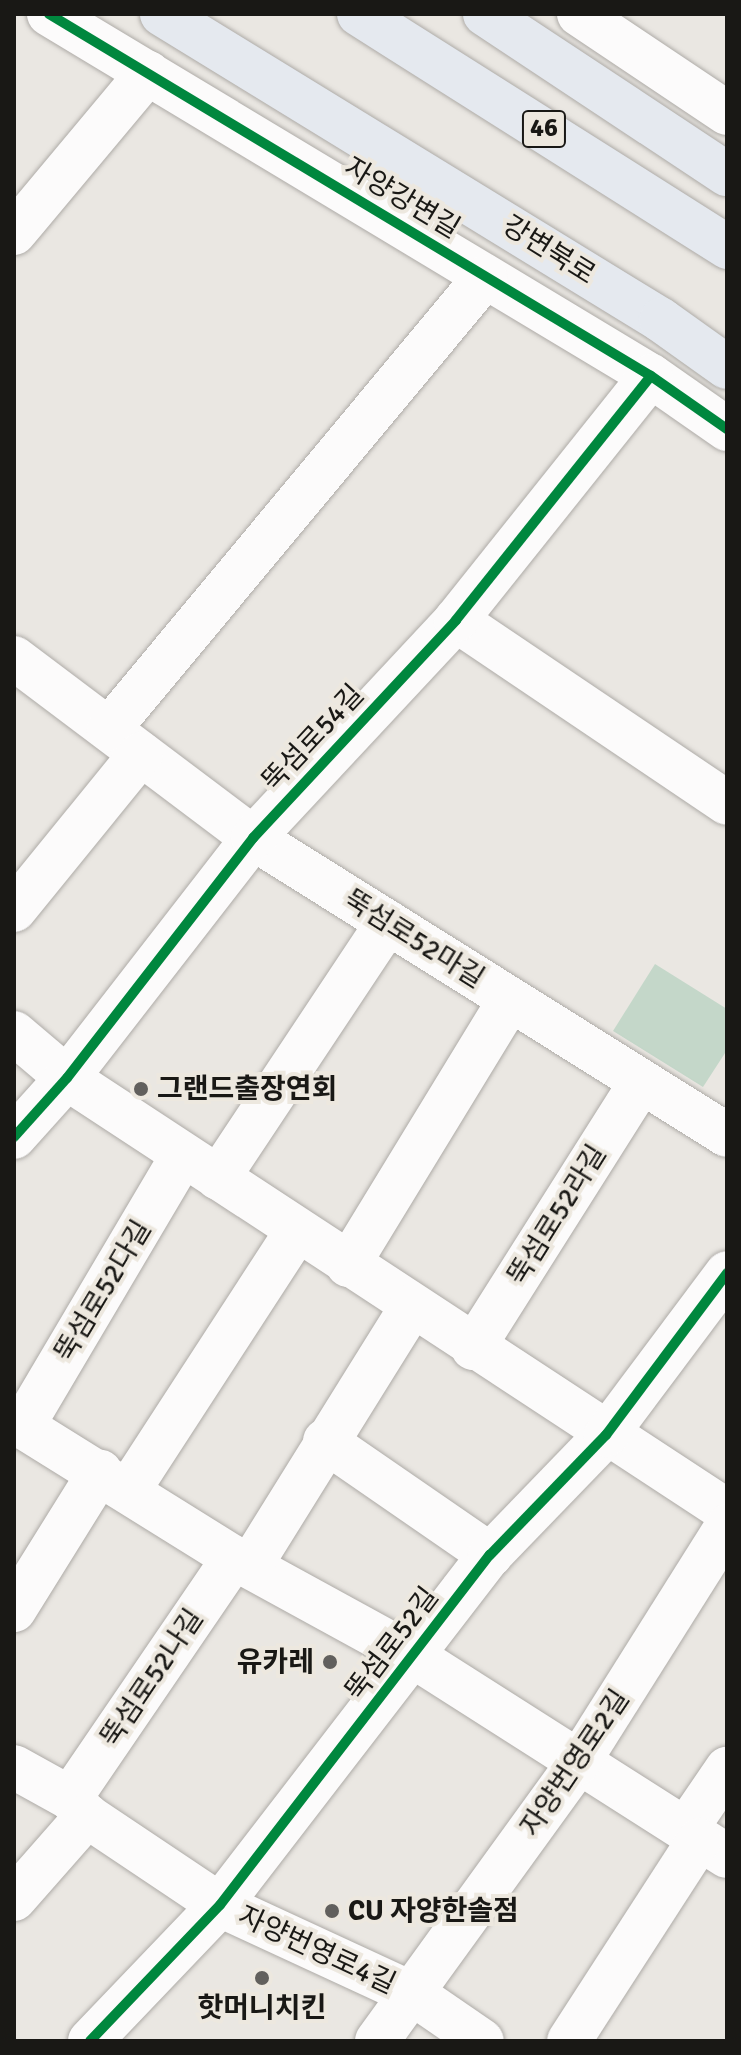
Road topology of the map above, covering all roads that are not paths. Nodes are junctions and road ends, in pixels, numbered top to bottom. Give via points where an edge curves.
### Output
1 (49, 14) edge
2 (162, 14) edge
3 (359, 14) edge
4 (485, 14) edge
5 (579, 14) edge
6 (148, 73) junction
7 (727, 113) edge
8 (727, 174) edge
9 (14, 233) edge
10 (727, 247) edge
11 (485, 277) junction
12 (727, 367) edge
13 (651, 376) junction
14 (727, 429) edge
15 (456, 620) junction
16 (19, 671) edge
17 (125, 742) junction
18 (727, 803) edge
19 (253, 838) junction
20 (14, 910) edge
21 (388, 922) junction
22 (510, 1000) junction
23 (14, 1033) edge
24 (67, 1078) junction
25 (641, 1082) junction
26 (727, 1135) edge
27 (14, 1137) edge
28 (201, 1166) junction
29 (297, 1231) junction
30 (348, 1265) junction
31 (727, 1273) edge
32 (412, 1306) junction
33 (473, 1348) junction
34 (18, 1424) edge
35 (606, 1435) junction
36 (325, 1441) junction
37 (114, 1482) junction
38 (727, 1511) edge
39 (727, 1526) edge
40 (490, 1555) junction
41 (243, 1561) junction
42 (14, 1610) edge
43 (413, 1656) junction
44 (578, 1763) junction
45 (14, 1767) edge
46 (727, 1769) edge
47 (78, 1807) junction
48 (704, 1842) edge
49 (14, 1899) edge
50 (220, 1905) junction
51 (415, 1995) junction
52 (90, 2041) edge
53 (377, 2041) edge
54 (482, 2041) edge
55 (569, 2041) edge

1 - 6 street, 자양강변길
2 - 12 highway, 강변북로 via 661,320
3 - 10 highway, 46
4 - 8 highway
5 - 7 street
6 - 9 street
6 - 11 street, 자양강변길
11 - 13 street, 자양강변길
11 - 17 street
13 - 14 street, 자양강변길
13 - 15 street, 뚝섬로54길
15 - 18 street
15 - 19 street, 뚝섬로54길
16 - 17 street, 뚝섬로52마길
17 - 19 street, 뚝섬로52마길
17 - 20 street
19 - 21 street, 뚝섬로52마길
19 - 24 street, 뚝섬로54길
21 - 22 street, 뚝섬로52마길
21 - 28 street
22 - 25 street, 뚝섬로52마길
22 - 30 street
23 - 24 street
24 - 27 street, 뚝섬로54길
24 - 28 street
25 - 26 street, 뚝섬로52마길
25 - 33 street, 뚝섬로52라길
28 - 29 street
28 - 34 street, 뚝섬로52다길
29 - 30 street
29 - 37 street
30 - 32 street
31 - 35 street, 뚝섬로52길
32 - 33 street
32 - 36 street
33 - 35 street
34 - 37 street, 뚝섬로52다길
35 - 38 street
35 - 40 street, 뚝섬로52길
36 - 40 street
36 - 41 street
37 - 41 street, 뚝섬로52다길
37 - 42 street
39 - 44 street, 자양번영로2길
40 - 43 street, 뚝섬로52길
41 - 43 street, 뚝섬로52다길
41 - 47 street, 뚝섬로52나길
43 - 44 street, 뚝섬로52다길
43 - 50 street, 뚝섬로52길
44 - 48 street, 뚝섬로52다길
44 - 51 street, 자양번영로2길
45 - 47 street
46 - 48 street
47 - 49 street, 뚝섬로52나길
47 - 50 street
48 - 55 street
50 - 51 street, 자양번영로4길
50 - 52 street, 뚝섬로52길
51 - 53 street, 자양번영로4길
51 - 54 street, 자양번영로4길

